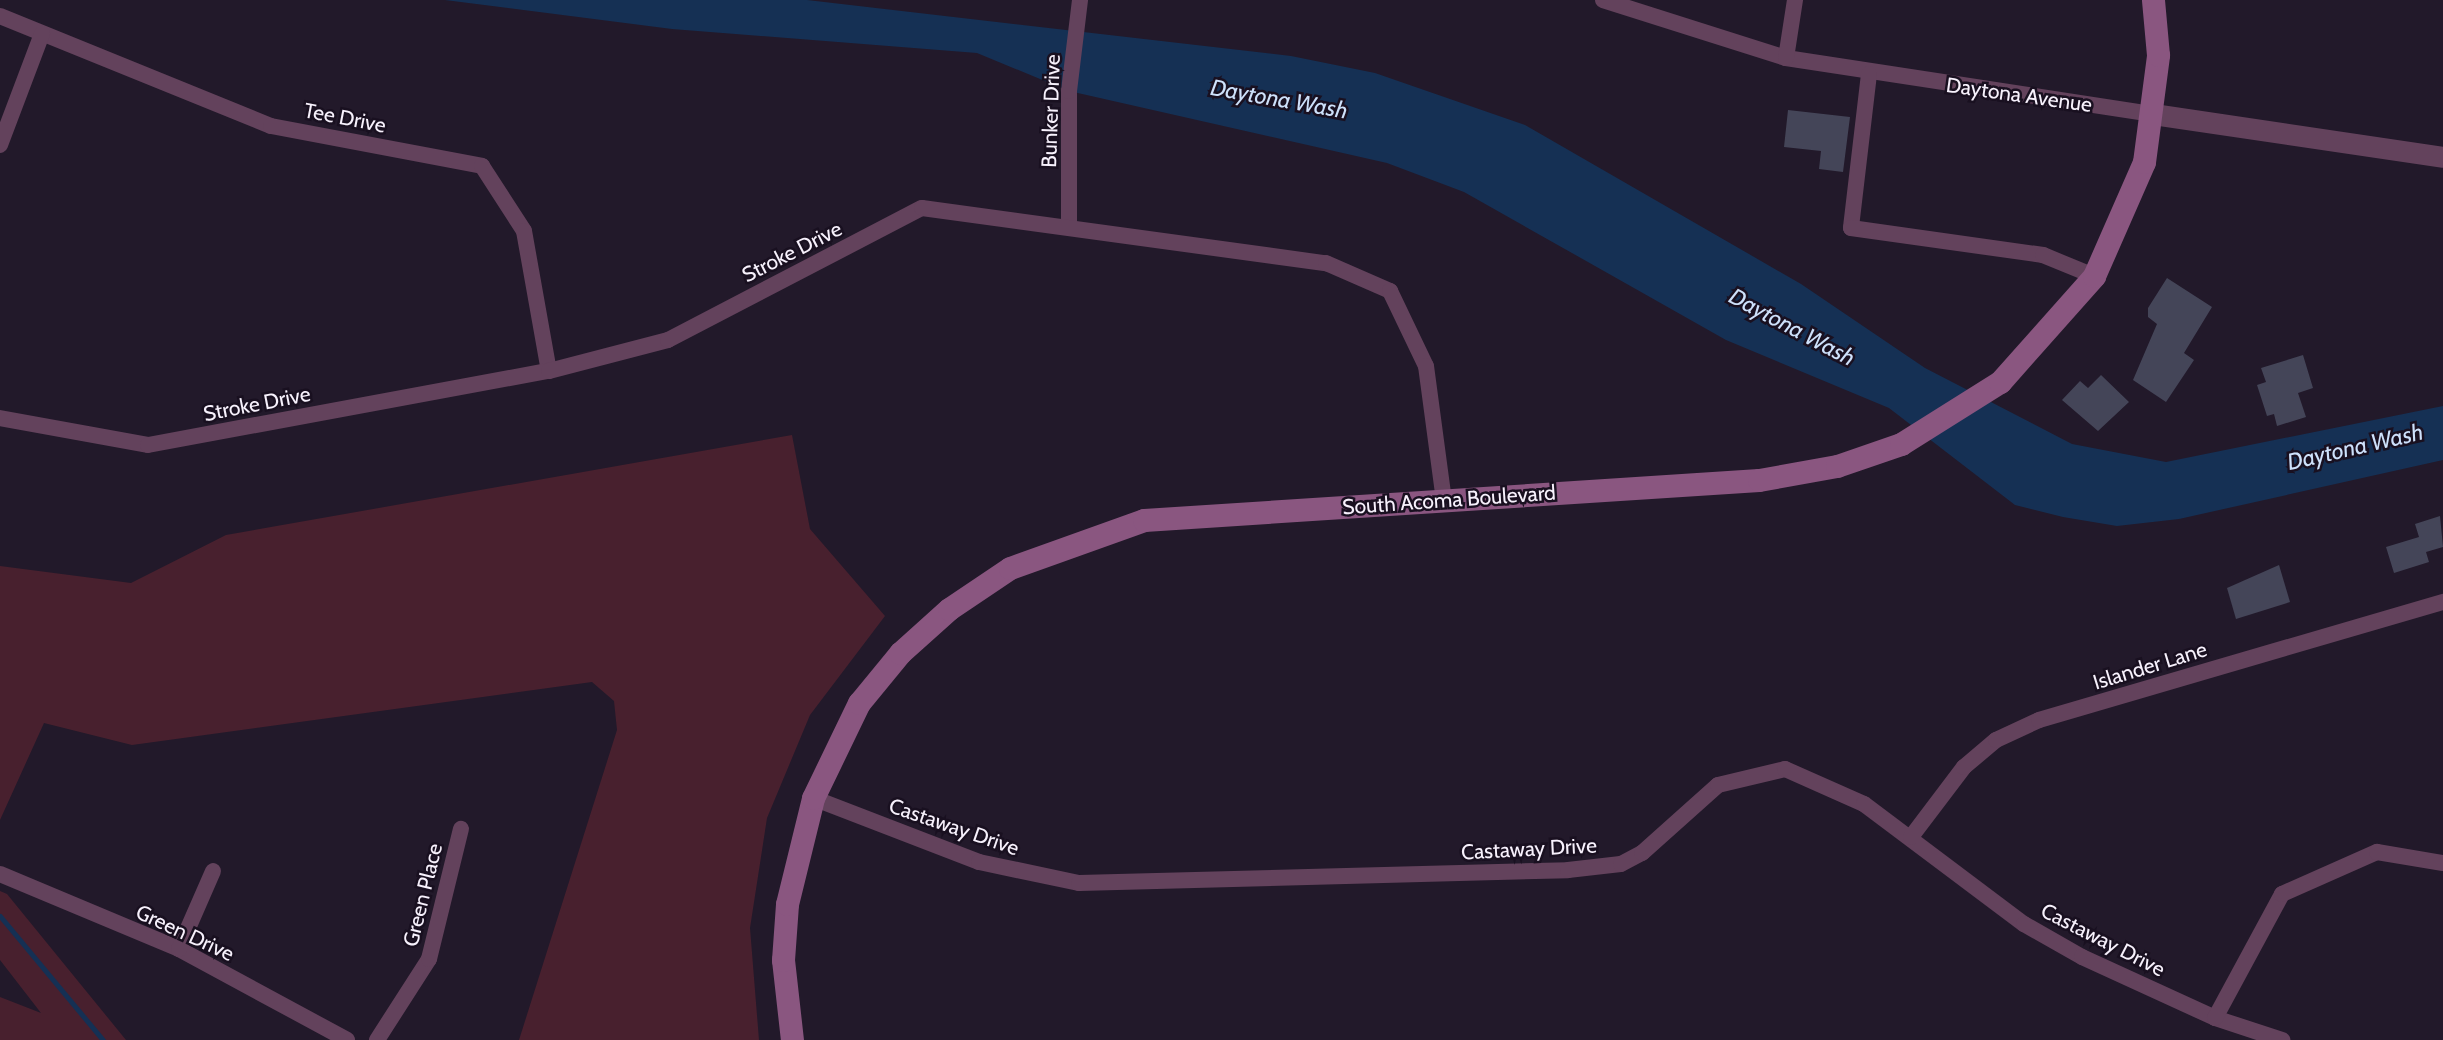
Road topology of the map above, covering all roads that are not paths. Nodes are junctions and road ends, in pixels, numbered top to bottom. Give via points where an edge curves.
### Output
1 (1080, 0) edge
2 (1603, 0) edge
3 (1795, 0) edge
4 (2152, 0) edge
5 (0, 16) edge
6 (42, 34) junction
7 (1786, 58) junction
8 (1869, 75) junction
9 (2152, 114) junction
10 (0, 145) edge
11 (2443, 157) edge
12 (1069, 225) junction
13 (2094, 276) junction
14 (549, 371) junction
15 (0, 418) edge
16 (1444, 501) junction
17 (2443, 602) edge
18 (813, 798) junction
19 (461, 829) dead end
20 (1911, 837) junction
21 (2443, 863) edge
22 (214, 871) dead end
23 (0, 874) edge
24 (179, 950) junction
25 (2215, 1018) junction
26 (347, 1040) edge
27 (377, 1040) edge
28 (792, 1040) edge
29 (2282, 1040) edge

1 - 12 street, Bunker Drive via 1069,91
2 - 7 street, Daytona Avenue
3 - 7 street
4 - 9 main road, South Acoma Boulevard via 2158,55
5 - 6 street, Tee Drive
6 - 10 street
6 - 14 street, Tee Drive via 271,126 482,166 524,231
7 - 8 street, Daytona Avenue
8 - 9 street, Daytona Avenue
8 - 13 street via 1851,228 2043,255
9 - 11 street, Daytona Avenue
9 - 13 main road, South Acoma Boulevard via 2144,162
12 - 14 street, Stroke Drive via 922,208 668,340
12 - 16 street, Stroke Drive via 1326,263 1390,291 1426,366
13 - 16 main road, South Acoma Boulevard via 2000,382 1889,449 1759,480
14 - 15 street, Stroke Drive via 148,445
16 - 18 main road, South Acoma Boulevard via 1144,520 1010,568 900,653 859,703
17 - 20 street, Islander Lane via 2039,720 1996,740 1964,767
18 - 20 street, Castaway Drive via 979,862 1079,883 1604,867 1642,853 1718,785 1784,769 1864,804
18 - 28 main road, South Acoma Boulevard via 787,904 783,960
19 - 27 street, Green Place via 429,959
20 - 25 street, Castaway Drive via 2025,924
21 - 25 street via 2377,852 2282,894
22 - 24 street
23 - 24 street, Green Drive
24 - 26 street, Green Drive
25 - 29 street, Castaway Drive

